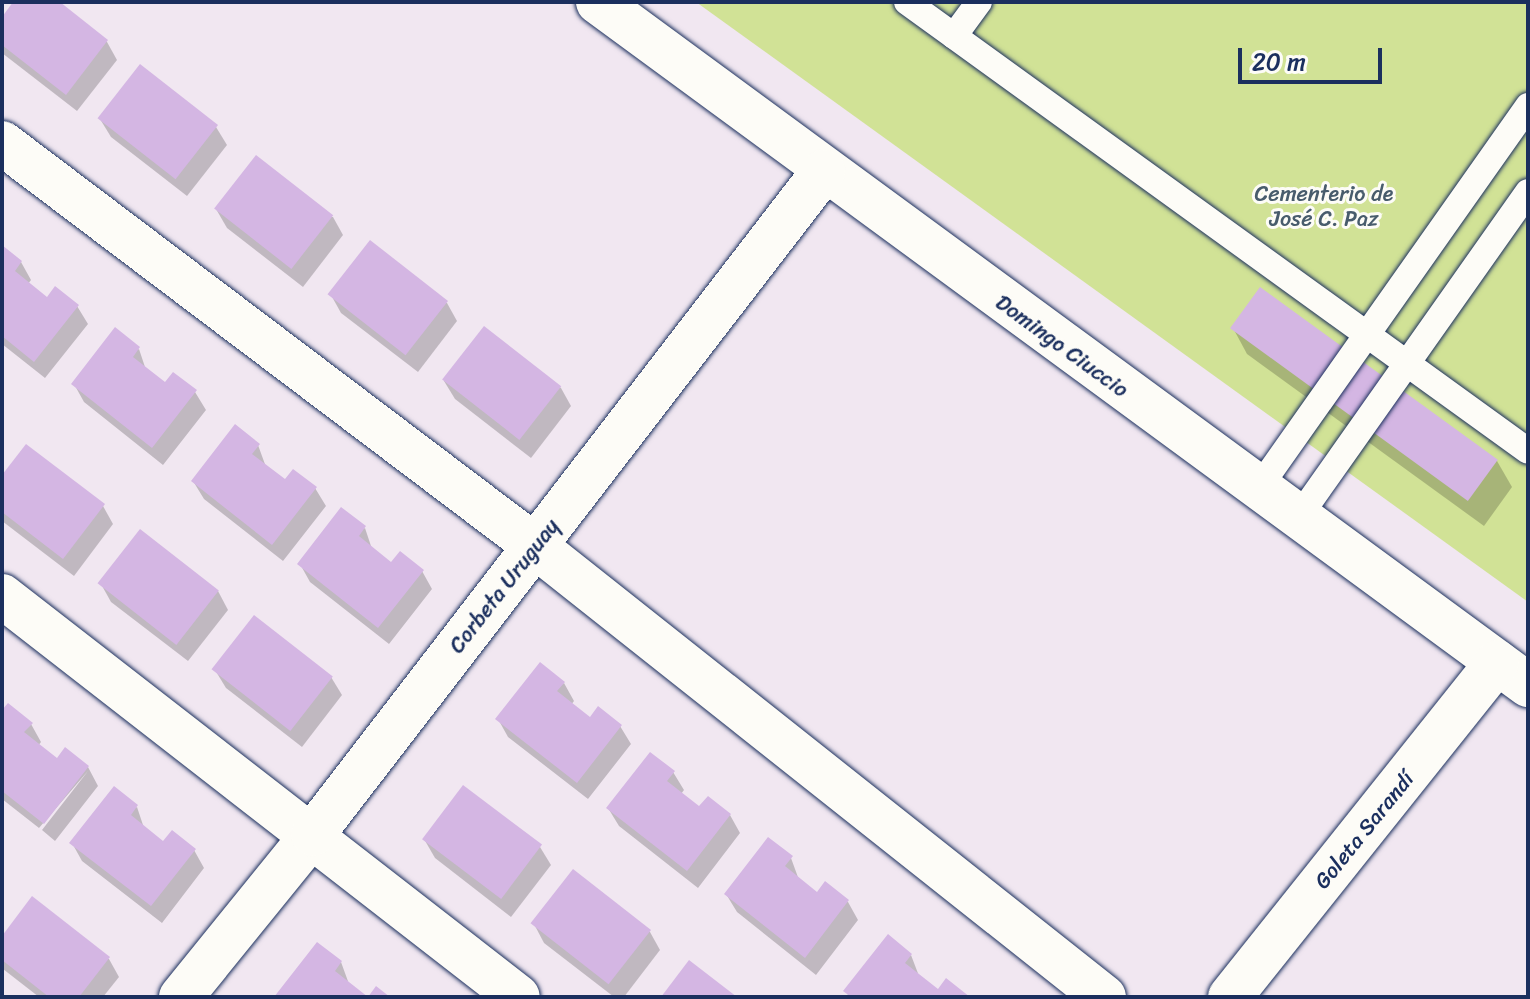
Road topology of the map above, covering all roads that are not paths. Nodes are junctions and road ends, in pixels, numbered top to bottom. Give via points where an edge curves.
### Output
1 (598, 2) edge
2 (907, 2) edge
3 (979, 2) edge
4 (954, 36) junction
5 (1528, 106) edge
6 (2, 143) edge
7 (823, 172) junction
8 (1528, 192) edge
9 (1366, 335) junction
10 (1408, 364) junction
11 (1528, 451) edge
12 (1258, 489) junction
13 (1298, 518) junction
14 (535, 546) junction
15 (2, 596) edge
16 (1512, 674) edge
17 (313, 834) junction
18 (181, 997) edge
19 (518, 997) edge
20 (1104, 997) edge
21 (1230, 997) edge

1 - 7 street, Domingo Ciuccio
2 - 4 lane
3 - 4 lane
4 - 9 lane
5 - 9 lane
6 - 14 street
7 - 12 street, Domingo Ciuccio
7 - 14 street, Corbeta Uruguay
8 - 10 lane
9 - 10 lane
9 - 12 lane
10 - 11 lane
10 - 13 lane
12 - 13 street, Domingo Ciuccio
13 - 16 street, Domingo Ciuccio
14 - 17 street, Corbeta Uruguay
14 - 20 street
15 - 17 street
16 - 21 street, Goleta Sarandí
17 - 18 street, Corbeta Uruguay
17 - 19 street

